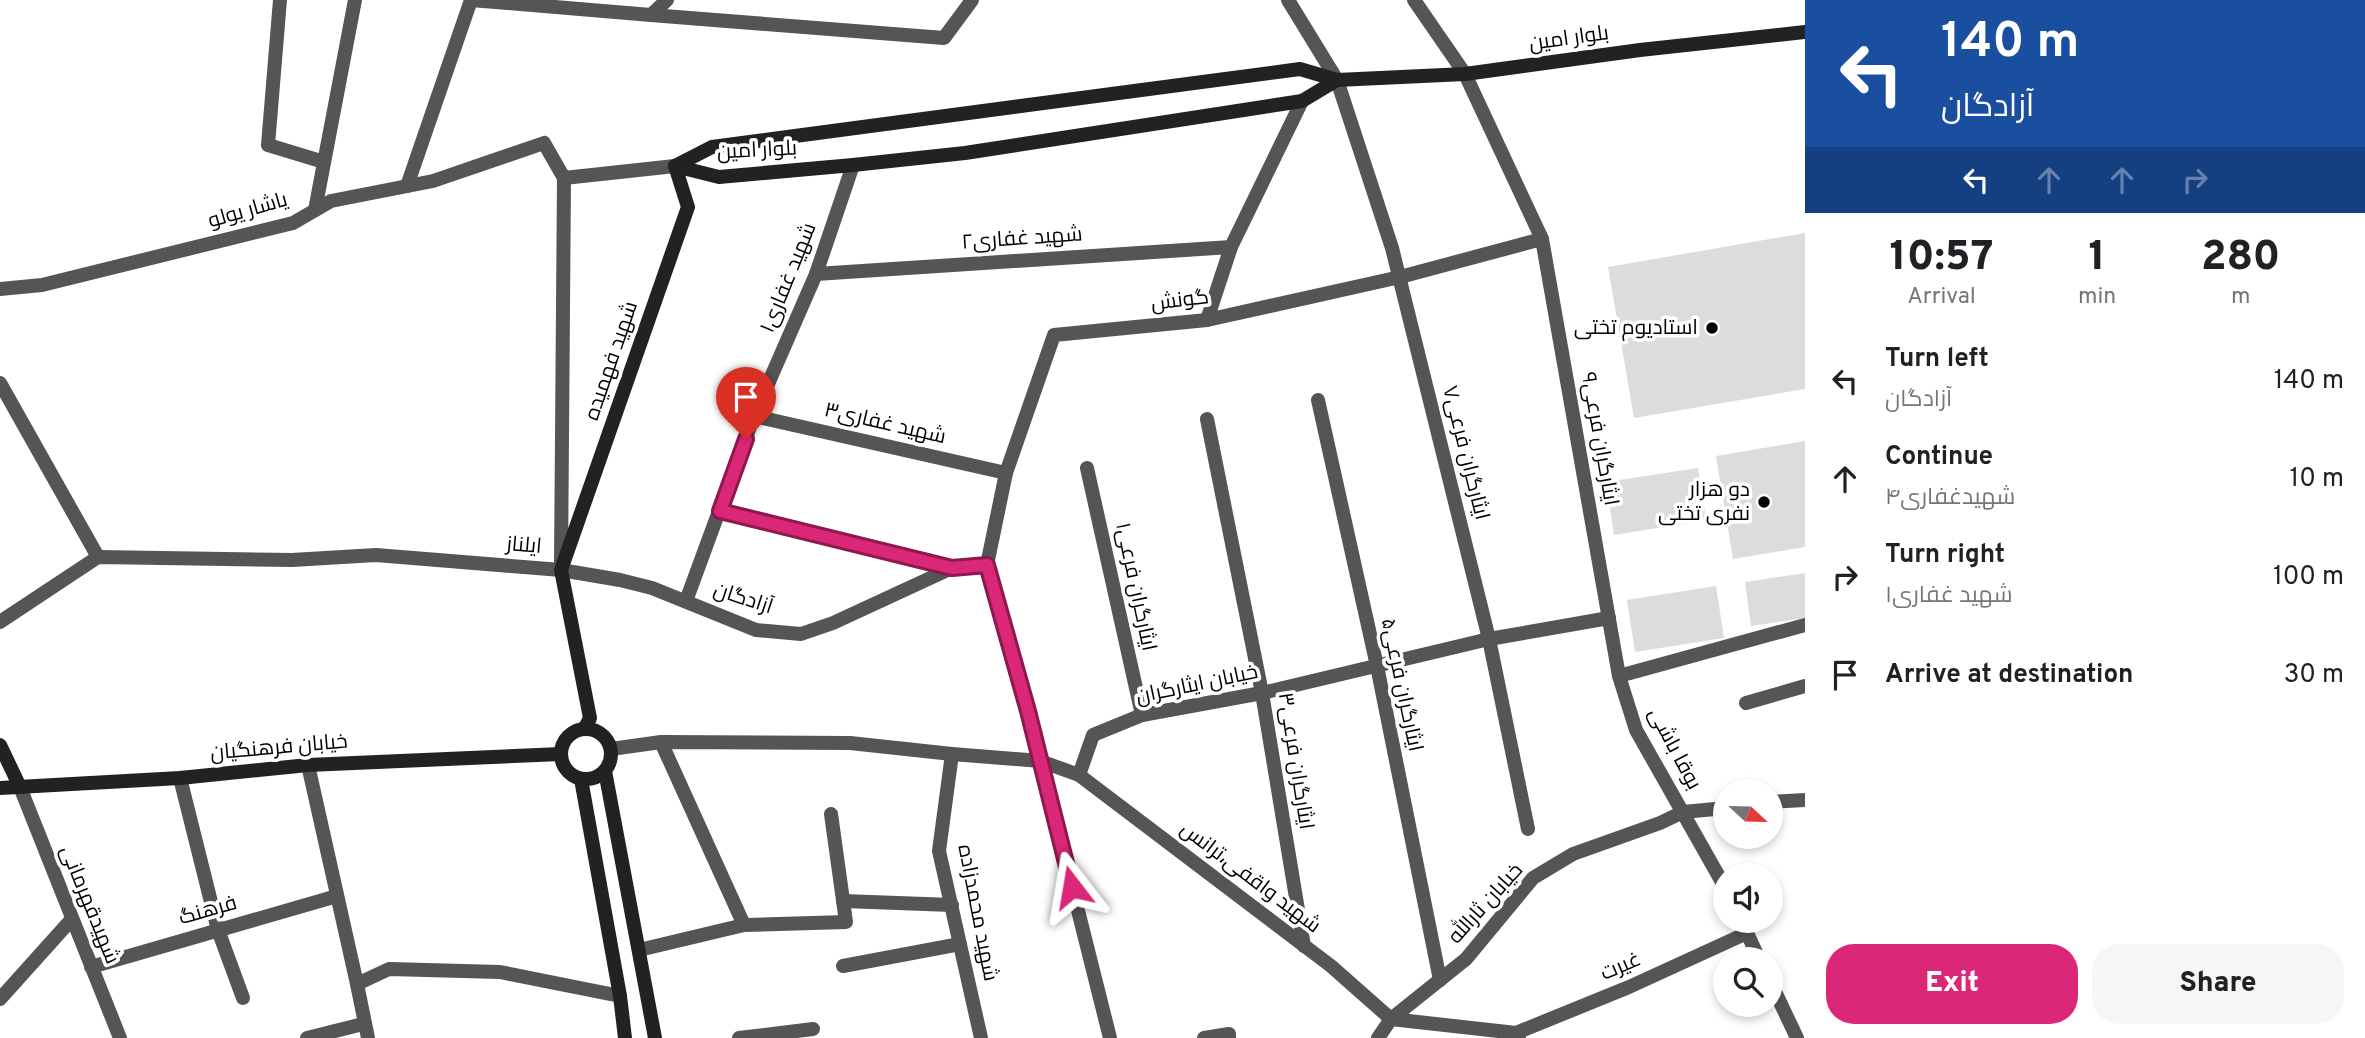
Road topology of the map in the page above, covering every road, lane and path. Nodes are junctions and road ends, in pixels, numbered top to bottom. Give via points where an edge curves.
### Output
1 (280, 0) edge
2 (355, 0) edge
3 (471, 0) edge
4 (667, 0) edge
5 (972, 0) edge
6 (1288, 0) edge
7 (1414, 0) edge
8 (651, 15) junction
9 (1805, 32) edge
10 (1465, 74) junction
11 (1337, 80) junction
12 (1302, 102) junction
13 (324, 162) junction
14 (853, 165) junction
15 (675, 166) junction
16 (564, 178) junction
17 (407, 187) junction
18 (315, 210) junction
19 (1542, 239) junction
20 (1231, 247) junction
21 (816, 274) junction
22 (1400, 277) junction
23 (0, 289) edge
24 (1207, 320) junction
25 (0, 383) edge
26 (1318, 400) dead end
27 (754, 416) junction
28 (1207, 419) dead end
29 (1087, 468) dead end
30 (1006, 473) junction
31 (720, 511) junction
32 (98, 557) junction
33 (987, 565) junction
34 (952, 568) junction
35 (561, 570) junction
36 (686, 601) junction
37 (1609, 618) junction
38 (0, 621) edge
39 (1805, 625) edge
40 (1489, 639) junction
41 (1377, 666) junction
42 (1619, 676) junction
43 (1805, 686) edge
44 (1262, 693) junction
45 (1746, 703) dead end
46 (1142, 715) junction
47 (585, 729) junction
48 (661, 743) junction
49 (0, 745) edge
50 (611, 749) junction
51 (561, 754) junction
52 (952, 754) junction
53 (1040, 761) junction
54 (308, 765) junction
55 (605, 772) junction
56 (1079, 775) junction
57 (180, 778) junction
58 (580, 779) junction
59 (20, 787) junction
60 (0, 788) edge
61 (1805, 800) edge
62 (1783, 801) edge
63 (1713, 809) edge
64 (1683, 812) junction
65 (831, 814) dead end
66 (1528, 829) dead end
67 (1713, 866) edge
68 (337, 896) junction
69 (843, 901) junction
70 (951, 905) junction
71 (71, 920) junction
72 (744, 925) junction
73 (218, 930) junction
74 (1732, 933) edge
75 (960, 944) junction
76 (1304, 946) junction
77 (639, 950) junction
78 (91, 967) junction
79 (843, 967) dead end
80 (1440, 979) junction
81 (357, 984) junction
82 (620, 996) junction
83 (243, 998) dead end
84 (0, 999) edge
85 (1783, 1008) edge
86 (1391, 1019) junction
87 (813, 1029) dead end
88 (366, 1031) edge
89 (1518, 1036) edge
90 (119, 1037) edge
91 (307, 1038) edge
92 (625, 1038) edge
93 (655, 1038) edge
94 (739, 1038) edge
95 (981, 1038) edge
96 (1110, 1038) edge
97 (1204, 1038) edge
98 (1229, 1038) edge
99 (1378, 1038) edge
100 (1797, 1038) edge

1 - 13 street via 268,145
2 - 13 street
3 - 8 street
3 - 17 street
4 - 8 street
5 - 8 street via 944,38
6 - 11 street, ایثارگران فرعی۷
7 - 10 street, ایثارگران فرعی۹
9 - 10 main road, بلوار امین
10 - 11 main road, بلوار امین
10 - 19 street, ایثارگران فرعی۹
11 - 12 main road, بلوار امین
11 - 15 main road, بلوار امین via 1300,69 712,147
11 - 22 street, ایثارگران فرعی۷
12 - 14 main road, بلوار امین via 965,153
12 - 20 street
13 - 18 street
14 - 15 main road, بلوار امین via 719,177
14 - 21 street, شهید غفاری۱
15 - 16 street
15 - 35 main road, شهید فهمیده via 688,207
16 - 17 street, یاشار یولو via 544,143
16 - 35 street, ایلناز
17 - 18 street, یاشار یولو via 331,201
18 - 23 street, یاشار یولو via 293,223 266,230 42,285
19 - 22 street, گونش
19 - 37 street, ایثارگران فرعی۹
20 - 21 street, شهید غفاری۲
20 - 24 street
21 - 27 street, شهید غفاری۱
22 - 24 street, گونش
22 - 40 street, ایثارگران فرعی۷
24 - 30 street, گونش via 1054,335
25 - 32 street
26 - 41 street, ایثارگران فرعی۵
27 - 30 street, شهید غفاری۳
27 - 31 street, شهید غفاری۱
28 - 44 street, ایثارگران فرعی۳
29 - 46 street, ایثارگران فرعی۱
30 - 33 street, گونش
31 - 34 street
31 - 36 street, شهید غفاری۱
32 - 35 street, ایلناز via 292,560 376,555
32 - 38 street
33 - 34 street, آزادگان
33 - 53 street
34 - 36 street, آزادگان via 801,634 756,630
35 - 36 street, آزادگان via 620,580
35 - 47 main road via 590,718
37 - 40 street, خیابان ایثارگران
37 - 42 street, بوقا باشی
39 - 42 street
40 - 41 street, خیابان ایثارگران
40 - 66 street, ایثارگران فرعی۷
41 - 44 street, خیابان ایثارگران
41 - 80 street, ایثارگران فرعی۵
42 - 64 street, بوقا باشی via 1636,730
43 - 45 street
44 - 46 street, خیابان ایثارگران
44 - 76 street, ایثارگران فرعی۳
46 - 56 street, خیابان ایثارگران via 1093,735
47 - 50 main road via 602,733
47 - 51 main road via 569,735
48 - 50 street
48 - 52 street via 850,743
48 - 72 street
49 - 59 main road
50 - 55 main road
51 - 54 main road, خیابان فرهنگیان
51 - 58 main road via 569,773
52 - 53 street
52 - 70 street, شهید محمدزاده via 939,851
53 - 56 street
53 - 96 street
54 - 57 main road, خیابان فرهنگیان
54 - 68 street
55 - 58 main road
55 - 77 main road
56 - 76 street, شهید واقفی،ترانس
57 - 59 main road, خیابان فرهنگیان
57 - 73 street
58 - 82 main road
59 - 60 main road, خیابان فرهنگیان
59 - 71 street, شهیدقهرمانی
61 - 62 street
63 - 64 street, خیابان ثارالله
64 - 67 street, بوقا باشی
64 - 80 street, خیابان ثارالله via 1573,854 1533,878 1466,959
65 - 69 street
68 - 73 street, فرهنگ
68 - 81 street
69 - 70 street
69 - 72 street via 846,922
70 - 75 street, شهید محمدزاده
71 - 78 street, شهیدقهرمانی
71 - 84 street
72 - 77 street
73 - 78 street, فرهنگ
73 - 83 street
74 - 89 street, غیرت via 1629,987
75 - 79 street
75 - 95 street, شهید محمدزاده
76 - 86 street, شهید واقفی،ترانس
77 - 93 main road
78 - 90 street, شهیدقهرمانی
80 - 86 street, خیابان ثارالله
81 - 82 street via 389,969 500,972
81 - 88 street
82 - 92 main road
85 - 100 street
86 - 89 street
86 - 99 street, خیابان ثارالله
87 - 94 street
88 - 91 street
97 - 98 street via 1228,1034

